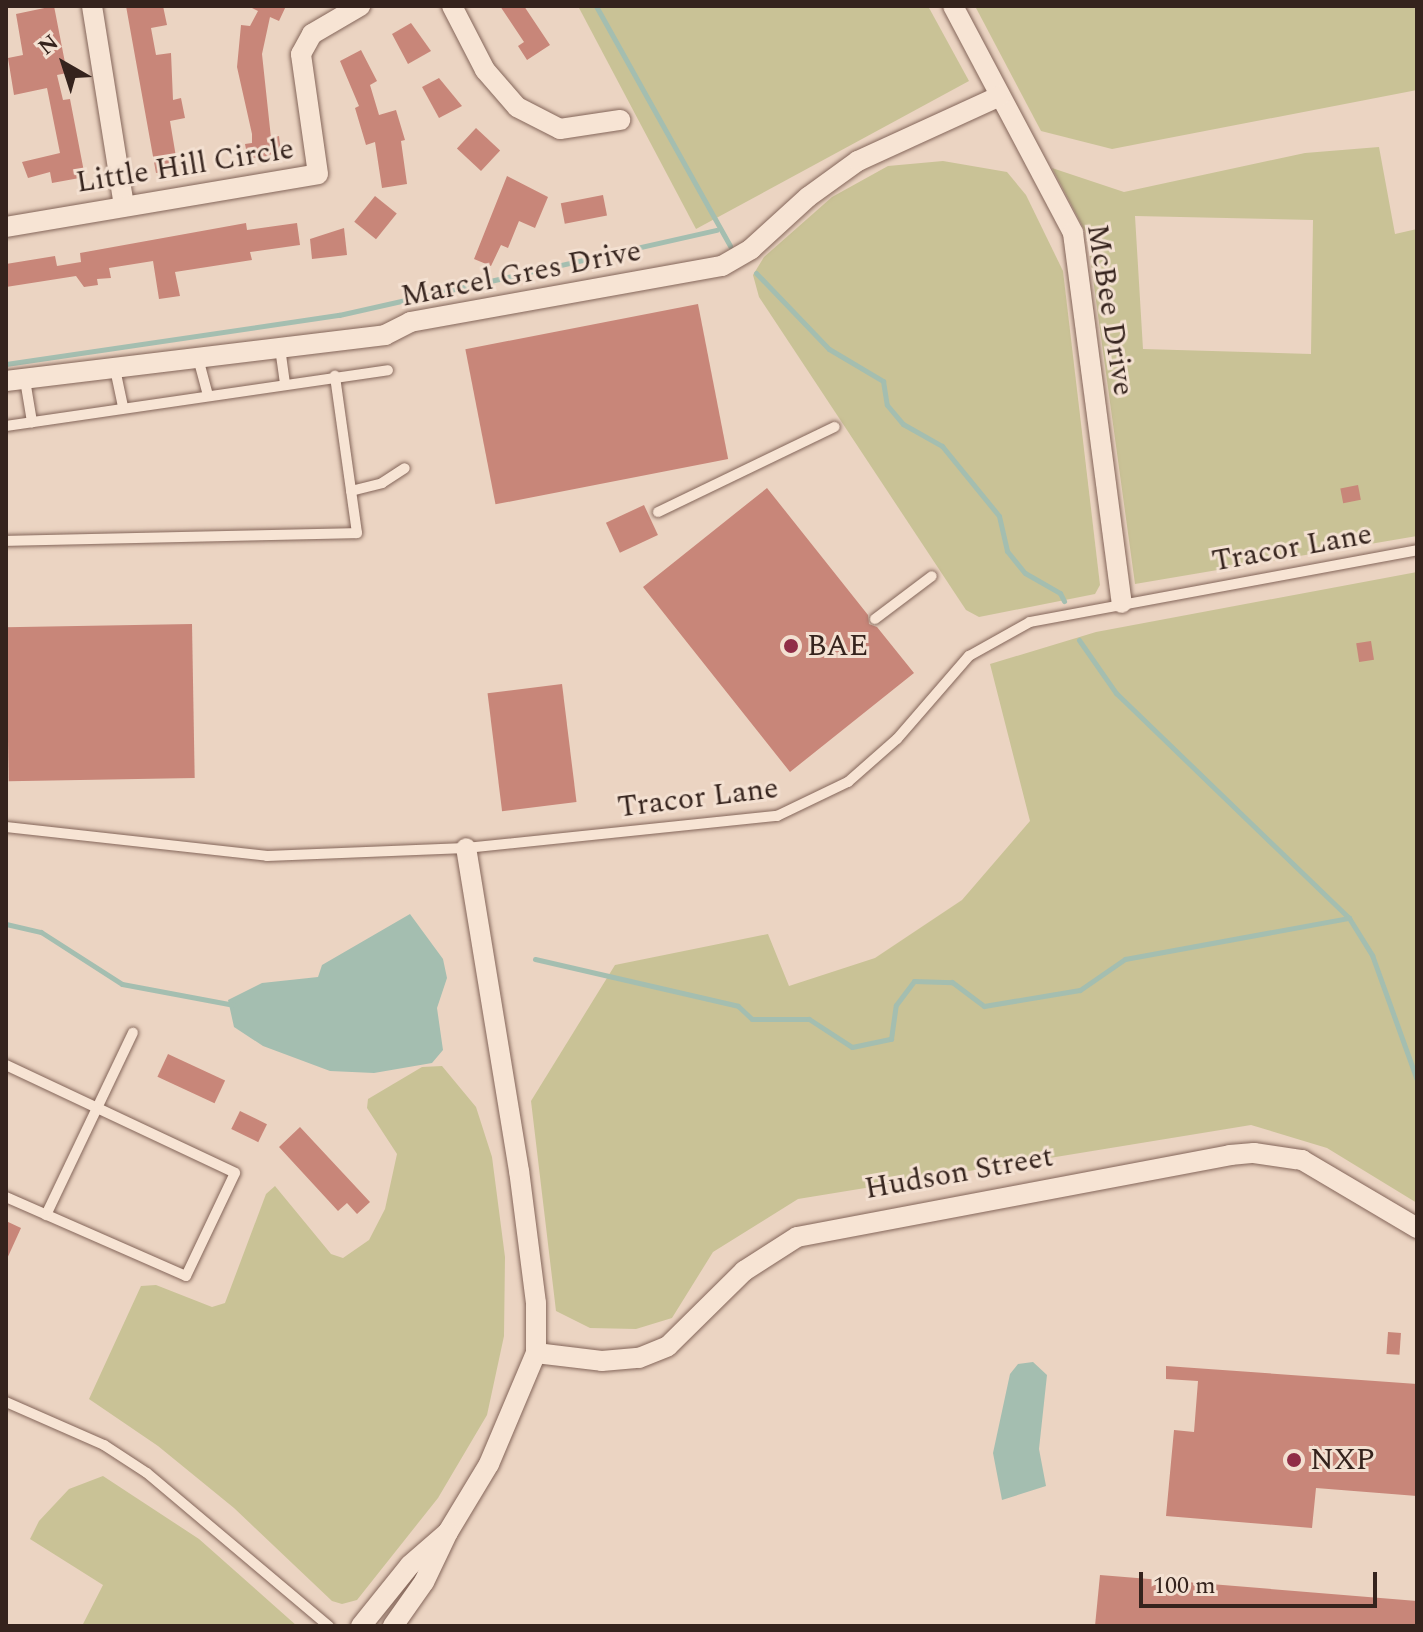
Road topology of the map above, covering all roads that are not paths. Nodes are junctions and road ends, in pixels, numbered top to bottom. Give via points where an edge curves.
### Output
1 (92, 6) edge
2 (360, 6) edge
3 (452, 6) edge
4 (953, 6) edge
5 (1000, 96) junction
6 (620, 120) dead end
7 (124, 205) junction
8 (6, 227) edge
9 (280, 348) junction
10 (198, 358) junction
11 (115, 369) junction
12 (388, 370) dead end
13 (335, 376) junction
14 (16, 380) edge
15 (285, 383) junction
16 (208, 395) junction
17 (123, 408) junction
18 (32, 422) junction
19 (6, 426) edge
20 (835, 427) dead end
21 (405, 468) dead end
22 (351, 491) junction
23 (658, 512) dead end
24 (6, 541) edge
25 (1417, 550) edge
26 (932, 576) dead end
27 (1122, 603) junction
28 (875, 619) dead end
29 (6, 827) edge
30 (466, 848) junction
31 (133, 1033) dead end
32 (6, 1065) edge
33 (100, 1109) junction
34 (6, 1197) edge
35 (46, 1215) junction
36 (1417, 1228) edge
37 (536, 1353) junction
38 (6, 1402) edge
39 (448, 1532) junction
40 (329, 1626) edge
41 (361, 1626) edge
42 (393, 1626) edge

1 - 7 street
2 - 7 street, Little Hill Circle via 312,34 301,54 318,174
3 - 6 street via 485,70 517,107 560,129
4 - 5 street, McBee Drive
5 - 9 street, Marcel Gres Drive via 858,161 751,249 722,266 410,322 385,335
5 - 27 street, McBee Drive via 1073,233
7 - 8 street, Little Hill Circle
9 - 10 street, Marcel Gres Drive
9 - 15 lane
10 - 11 street, Marcel Gres Drive
10 - 16 lane
11 - 14 street, Marcel Gres Drive
11 - 17 lane
12 - 13 lane
13 - 15 lane
13 - 22 lane
14 - 18 lane
15 - 16 lane
16 - 17 lane
17 - 18 lane
18 - 19 lane
20 - 23 lane
21 - 22 lane via 382,483
22 - 24 lane via 357,533
25 - 27 lane, Tracor Lane
26 - 28 lane
27 - 30 lane, Tracor Lane via 1030,622 997,636 951,673 872,763 798,808 761,818
29 - 30 lane, Tracor Lane via 267,856
30 - 37 street via 519,1171 536,1303
31 - 33 lane
32 - 33 lane
33 - 35 lane
33 - 35 lane via 235,1173 186,1276
34 - 35 lane
36 - 37 street, Hudson Street via 1302,1160 1266,1153 1230,1155 797,1237 744,1271 668,1346 639,1358 602,1361
37 - 39 street via 489,1464
38 - 40 lane via 104,1445 147,1473
39 - 41 street via 410,1565
39 - 42 street via 424,1582

